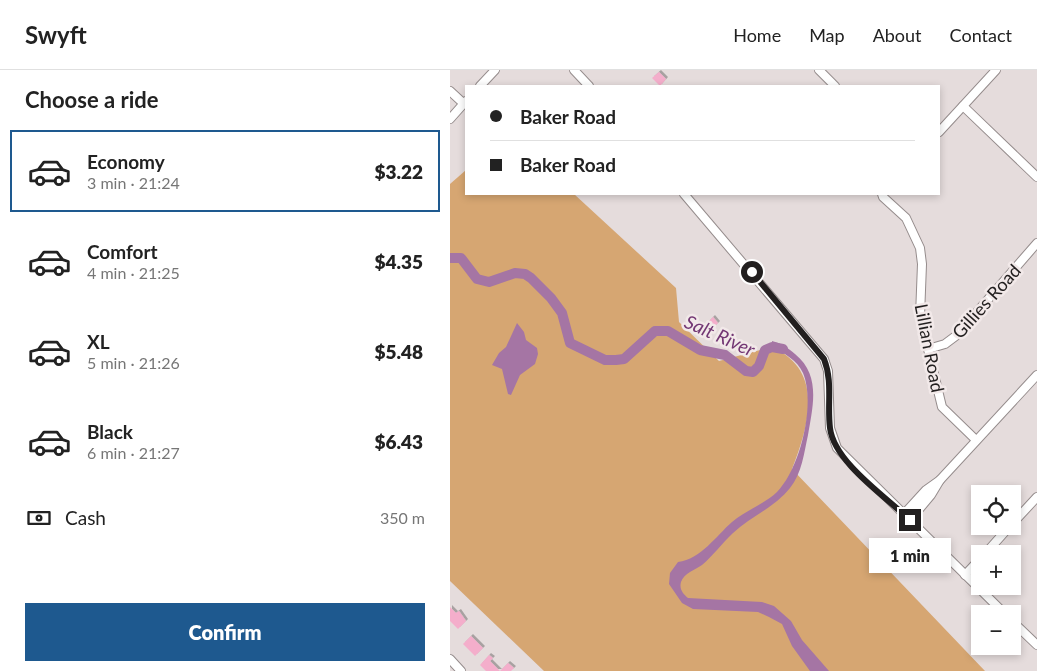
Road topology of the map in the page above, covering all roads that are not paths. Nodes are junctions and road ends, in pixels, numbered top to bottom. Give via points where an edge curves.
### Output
1 (496, 70) edge
2 (574, 70) edge
3 (819, 70) edge
4 (996, 70) edge
5 (481, 85) edge
6 (588, 85) edge
7 (834, 85) edge
8 (450, 91) edge
9 (465, 102) edge
10 (962, 106) junction
11 (450, 119) edge
12 (940, 131) edge
13 (1037, 177) edge
14 (685, 195) edge
15 (882, 195) edge
16 (1037, 243) edge
17 (928, 349) junction
18 (1037, 375) edge
19 (976, 440) junction
20 (1037, 497) edge
21 (1021, 514) edge
22 (907, 517) junction
23 (1002, 535) edge
24 (993, 545) edge
25 (971, 569) edge
26 (965, 575) junction
27 (996, 605) edge
28 (1021, 630) edge
29 (1037, 645) edge
30 (450, 659) edge
31 (461, 671) edge

1 - 5 street
2 - 6 street
3 - 7 street
4 - 10 street
8 - 9 street
9 - 11 street
10 - 12 street
10 - 13 street
14 - 22 street via 824,359 828,370 830,428 837,448
15 - 17 street, Lillian Road via 906,218 920,248 919,302
16 - 17 street, Gillies Road via 957,335 945,344
17 - 19 street, Lillian Road via 942,407
18 - 19 street
19 - 22 street via 940,480 931,495
20 - 21 street
22 - 26 street
23 - 24 street
25 - 26 street
26 - 27 street
28 - 29 street
30 - 31 street

